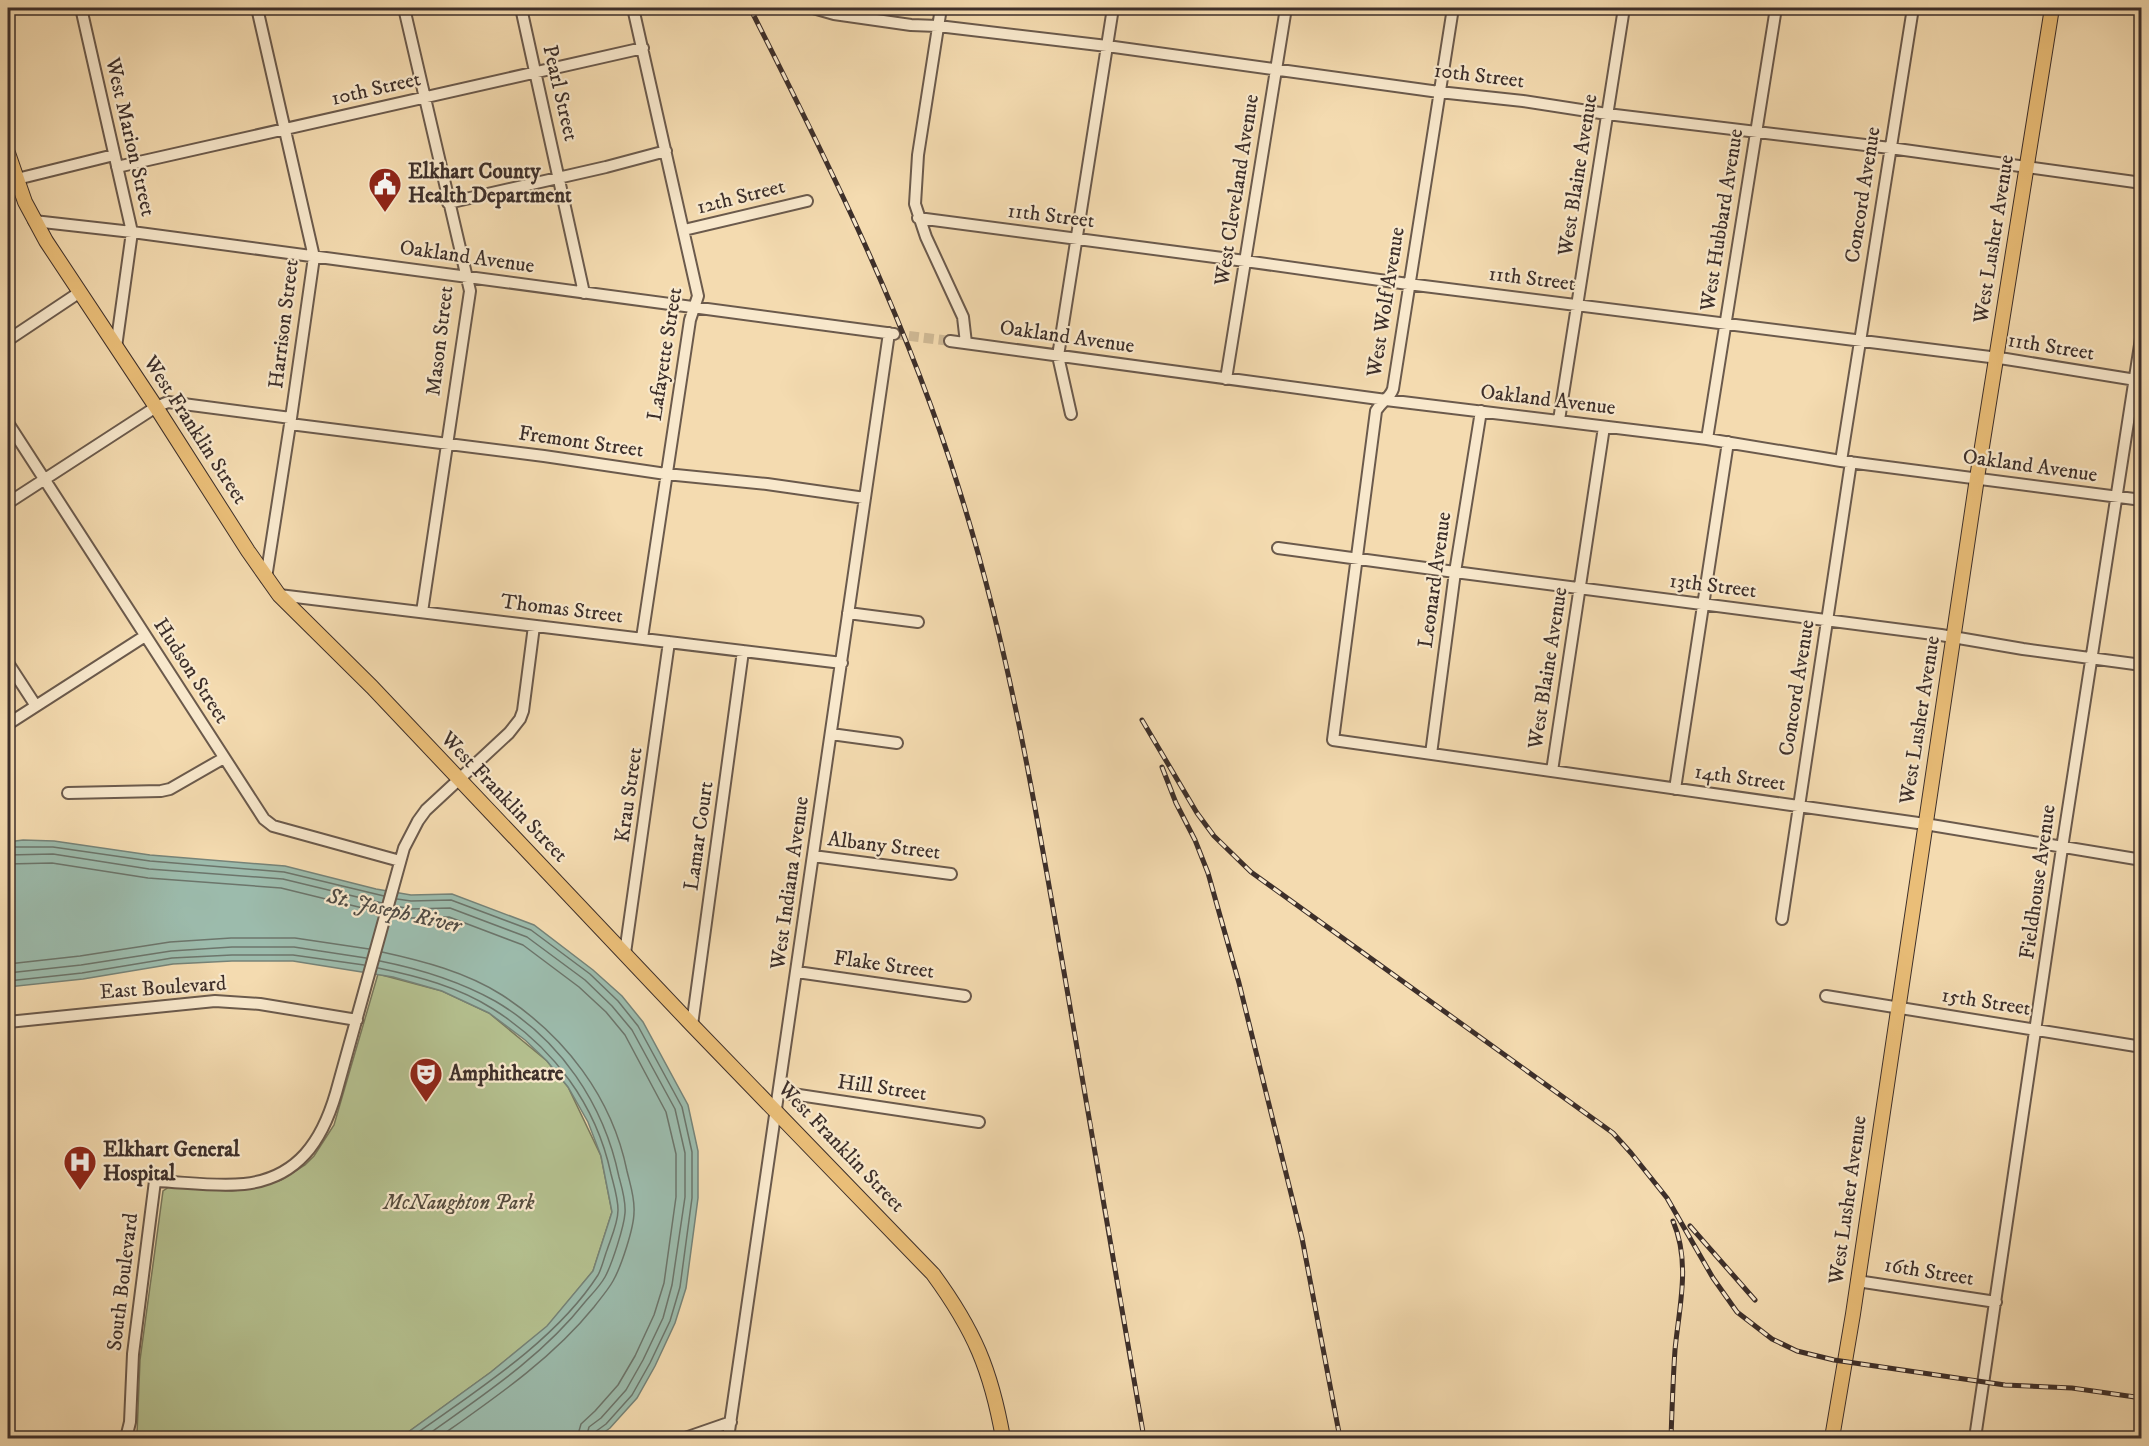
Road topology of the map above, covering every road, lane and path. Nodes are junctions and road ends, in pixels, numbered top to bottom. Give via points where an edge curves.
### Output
1 (81, 8) edge
2 (257, 8) edge
3 (404, 8) edge
4 (521, 8) edge
5 (633, 8) edge
6 (813, 8) edge
7 (941, 8) edge
8 (1113, 8) edge
9 (1286, 8) edge
10 (1453, 8) edge
11 (1624, 8) edge
12 (1776, 8) edge
13 (1913, 8) edge
14 (2052, 8) edge
15 (938, 26) junction
16 (1107, 46) junction
17 (643, 48) junction
18 (1276, 70) junction
19 (536, 74) junction
20 (1439, 92) junction
21 (425, 98) junction
22 (1607, 114) junction
23 (284, 131) junction
24 (1756, 132) junction
25 (1890, 148) junction
26 (666, 151) junction
27 (8, 153) edge
28 (114, 155) junction
29 (117, 167) junction
30 (2026, 167) junction
31 (560, 178) junction
32 (17, 179) junction
33 (2142, 183) edge
34 (807, 201) dead end
35 (448, 202) junction
36 (918, 218) junction
37 (34, 221) junction
38 (684, 230) junction
39 (132, 232) junction
40 (1077, 239) junction
41 (314, 257) junction
42 (1245, 261) junction
43 (467, 277) junction
44 (1408, 284) junction
45 (80, 291) junction
46 (584, 293) junction
47 (1578, 304) junction
48 (694, 308) junction
49 (1725, 323) junction
50 (2142, 332) edge
51 (892, 333) joint
52 (8, 340) edge
53 (950, 341) tunnel mouth
54 (1860, 341) junction
55 (966, 343) junction
56 (116, 347) junction
57 (1058, 356) junction
58 (1996, 358) junction
59 (1226, 379) junction
60 (2138, 380) edge
61 (1386, 400) junction
62 (156, 407) junction
63 (1481, 411) junction
64 (1071, 414) dead end
65 (1558, 420) junction
66 (291, 421) junction
67 (8, 423) edge
68 (1604, 428) junction
69 (1707, 439) junction
70 (1728, 442) junction
71 (447, 444) junction
72 (1846, 461) junction
73 (666, 474) junction
74 (1977, 478) junction
75 (44, 480) junction
76 (2115, 497) junction
77 (865, 498) junction
78 (2142, 500) edge
79 (8, 503) edge
80 (1278, 548) dead end
81 (1357, 557) junction
82 (1455, 572) junction
83 (266, 578) junction
84 (1579, 588) junction
85 (279, 595) junction
86 (1704, 604) junction
87 (422, 612) junction
88 (848, 613) junction
89 (1827, 621) junction
90 (918, 622) dead end
91 (534, 626) junction
92 (145, 636) junction
93 (642, 638) junction
94 (1953, 638) junction
95 (669, 642) junction
96 (743, 651) junction
97 (2091, 659) junction
98 (8, 663) edge
99 (842, 663) junction
100 (2142, 665) edge
101 (36, 706) junction
102 (8, 724) edge
103 (831, 734) junction
104 (1333, 740) joint
105 (897, 743) dead end
106 (1431, 754) junction
107 (224, 758) junction
108 (1552, 771) junction
109 (458, 780) junction
110 (1675, 789) junction
111 (68, 793) dead end
112 (1799, 806) junction
113 (1925, 824) junction
114 (2062, 848) junction
115 (813, 856) junction
116 (2142, 860) edge
117 (400, 861) junction
118 (951, 874) dead end
119 (1782, 919) dead end
120 (626, 953) junction
121 (796, 972) junction
122 (965, 996) dead end
123 (1826, 996) dead end
124 (1898, 1009) junction
125 (357, 1020) junction
126 (8, 1022) edge
127 (692, 1025) junction
128 (2037, 1030) junction
129 (2142, 1047) edge
130 (779, 1092) junction
131 (777, 1111) junction
132 (979, 1122) dead end
133 (1857, 1281) junction
134 (1996, 1302) junction
135 (731, 1422) junction
136 (126, 1438) edge
137 (685, 1438) edge
138 (728, 1438) edge
139 (1003, 1438) edge
140 (1832, 1438) edge
141 (1975, 1438) edge

1 - 28 street, West Marion Street
2 - 23 street, Harrison Street
3 - 21 street, Mason Street
4 - 19 street, Pearl Street
5 - 17 street, Lafayette Street
6 - 15 street, 10th Street
7 - 15 street
8 - 16 street
9 - 18 street, West Cleveland Avenue
10 - 20 street, West Wolf Avenue
11 - 22 street, West Blaine Avenue
12 - 24 street, West Hubbard Avenue
13 - 25 street, Concord Avenue
14 - 30 main road, West Lusher Avenue
15 - 16 street, 10th Street
15 - 36 street via 914,186
16 - 18 street, 10th Street
16 - 40 street
17 - 19 street, 10th Street
17 - 26 street, Lafayette Street
18 - 20 street, 10th Street
18 - 42 street, West Cleveland Avenue
19 - 21 street, 10th Street
19 - 31 street, Pearl Street
20 - 22 street, 10th Street
20 - 44 street, West Wolf Avenue
21 - 23 street, 10th Street
21 - 35 street, Mason Street
22 - 24 street, 10th Street
22 - 47 street, West Blaine Avenue
23 - 29 street, 10th Street
23 - 41 street, Harrison Street
24 - 25 street, 10th Street
24 - 49 street, West Hubbard Avenue
25 - 30 street, 10th Street
25 - 54 street, Concord Avenue
26 - 31 street
26 - 38 street, Lafayette Street
27 - 32 main road, West Franklin Street
28 - 29 street, West Marion Street
28 - 32 street
29 - 39 street, West Marion Street
30 - 33 street, 10th Street
30 - 58 main road, West Lusher Avenue
31 - 35 street
31 - 46 street, Pearl Street
32 - 37 main road, West Franklin Street
34 - 38 street, 12th Street
35 - 43 street, Mason Street
36 - 40 street, 11th Street
36 - 55 street via 963,317
37 - 39 street, Oakland Avenue
37 - 45 main road, West Franklin Street
38 - 48 street, Lafayette Street via 698,290
39 - 41 street, Oakland Avenue
39 - 56 street, West Marion Street
40 - 42 street, 11th Street
40 - 57 street
41 - 43 street, Oakland Avenue
41 - 66 street, Harrison Street
42 - 44 street, 11th Street
42 - 59 street, West Cleveland Avenue
43 - 46 street, Oakland Avenue
43 - 71 street, Mason Street via 470,291
44 - 47 street, 11th Street
44 - 61 street, West Wolf Avenue via 1393,389
45 - 52 street
45 - 56 main road, West Franklin Street
46 - 48 street, Oakland Avenue
47 - 49 street, 11th Street
47 - 65 street, West Blaine Avenue
48 - 51 street, Oakland Avenue
48 - 73 street, Lafayette Street
49 - 54 street, 11th Street
49 - 69 street, West Hubbard Avenue
50 - 60 street, Fieldhouse Avenue
51 - 77 street, West Indiana Avenue
53 - 55 street, Oakland Avenue
54 - 58 street, 11th Street
54 - 72 street, Concord Avenue
55 - 57 street, Oakland Avenue
56 - 62 main road, West Franklin Street
57 - 59 street, Oakland Avenue
57 - 64 street
58 - 60 street, 11th Street
58 - 74 main road, West Lusher Avenue
59 - 61 street, Oakland Avenue
60 - 76 street, Fieldhouse Avenue
61 - 63 street, Oakland Avenue
61 - 81 street, West Wolf Avenue via 1376,411
62 - 66 street, Fremont Street via 168,402
62 - 75 street, Fremont Street
62 - 83 main road, West Franklin Street
63 - 65 street, Oakland Avenue
63 - 82 street, Leonard Avenue
65 - 68 street, Oakland Avenue
66 - 71 street, Fremont Street
66 - 83 street, Harrison Street
67 - 75 street, Hudson Street
68 - 69 street, Oakland Avenue
68 - 84 street, West Blaine Avenue
69 - 70 street, Oakland Avenue
70 - 72 street, Oakland Avenue
70 - 86 street
71 - 73 street, Fremont Street
71 - 87 street, Mason Street
72 - 74 street, Oakland Avenue
72 - 89 street, Concord Avenue
73 - 77 street, Fremont Street
73 - 93 street, Lafayette Street
74 - 76 street, Oakland Avenue
74 - 94 main road, West Lusher Avenue
75 - 79 street, Fremont Street
75 - 92 street, Hudson Street
76 - 78 street, Oakland Avenue
76 - 97 street, Fieldhouse Avenue
77 - 88 street, West Indiana Avenue
80 - 81 street, 13th Street
81 - 82 street, 13th Street
81 - 104 street, West Wolf Avenue
82 - 84 street, 13th Street
82 - 106 street, Leonard Avenue
83 - 85 main road, West Franklin Street
84 - 86 street, 13th Street
84 - 108 street, West Blaine Avenue
85 - 87 street, Thomas Street
85 - 109 main road, West Franklin Street
86 - 89 street, 13th Street
86 - 110 street
87 - 91 street, Thomas Street
88 - 90 street
88 - 99 street, West Indiana Avenue
89 - 94 street, 13th Street
89 - 112 street, Concord Avenue
91 - 93 street, Thomas Street
91 - 109 street via 520,719
92 - 101 street
92 - 107 street, Hudson Street
93 - 95 street, Thomas Street
94 - 97 street, 13th Street
94 - 113 main road, West Lusher Avenue
95 - 96 street, Thomas Street
95 - 120 street, Krau Street
96 - 99 street, Thomas Street
96 - 127 street, Lamar Court
97 - 100 street, 13th Street
97 - 114 street, Fieldhouse Avenue
98 - 101 street
99 - 103 street, West Indiana Avenue
101 - 102 street
103 - 105 street
103 - 115 street, West Indiana Avenue
104 - 106 street, 14th Street
106 - 108 street, 14th Street
107 - 111 street via 170,789
107 - 117 street, Hudson Street via 264,819 273,826
108 - 110 street, 14th Street
109 - 117 street via 418,821
109 - 120 main road, West Franklin Street
110 - 112 street, 14th Street
112 - 113 street, 14th Street
112 - 119 street, Concord Avenue
113 - 114 street, 14th Street
113 - 124 main road, West Lusher Avenue
114 - 116 street, 14th Street
114 - 128 street, Fieldhouse Avenue
115 - 118 street, Albany Street
115 - 121 street, West Indiana Avenue
117 - 125 street
120 - 127 main road, West Franklin Street
121 - 122 street, Flake Street
121 - 130 street, West Indiana Avenue
123 - 124 street, 15th Street
124 - 128 street, 15th Street
124 - 133 main road, West Lusher Avenue
125 - 126 street, East Boulevard via 215,1001
125 - 136 street, South Boulevard via 325,1127 311,1148 289,1167 244,1184 156,1181
127 - 131 main road, West Franklin Street
128 - 129 street, 15th Street
128 - 134 street, Fieldhouse Avenue
130 - 131 street, West Indiana Avenue
130 - 132 street, Hill Street
131 - 135 street, West Indiana Avenue
131 - 139 main road, West Franklin Street via 909,1248 952,1300 991,1379
133 - 134 street, 16th Street
133 - 140 main road, West Lusher Avenue
134 - 141 street, Fieldhouse Avenue
135 - 137 street
135 - 138 street, West Indiana Avenue

